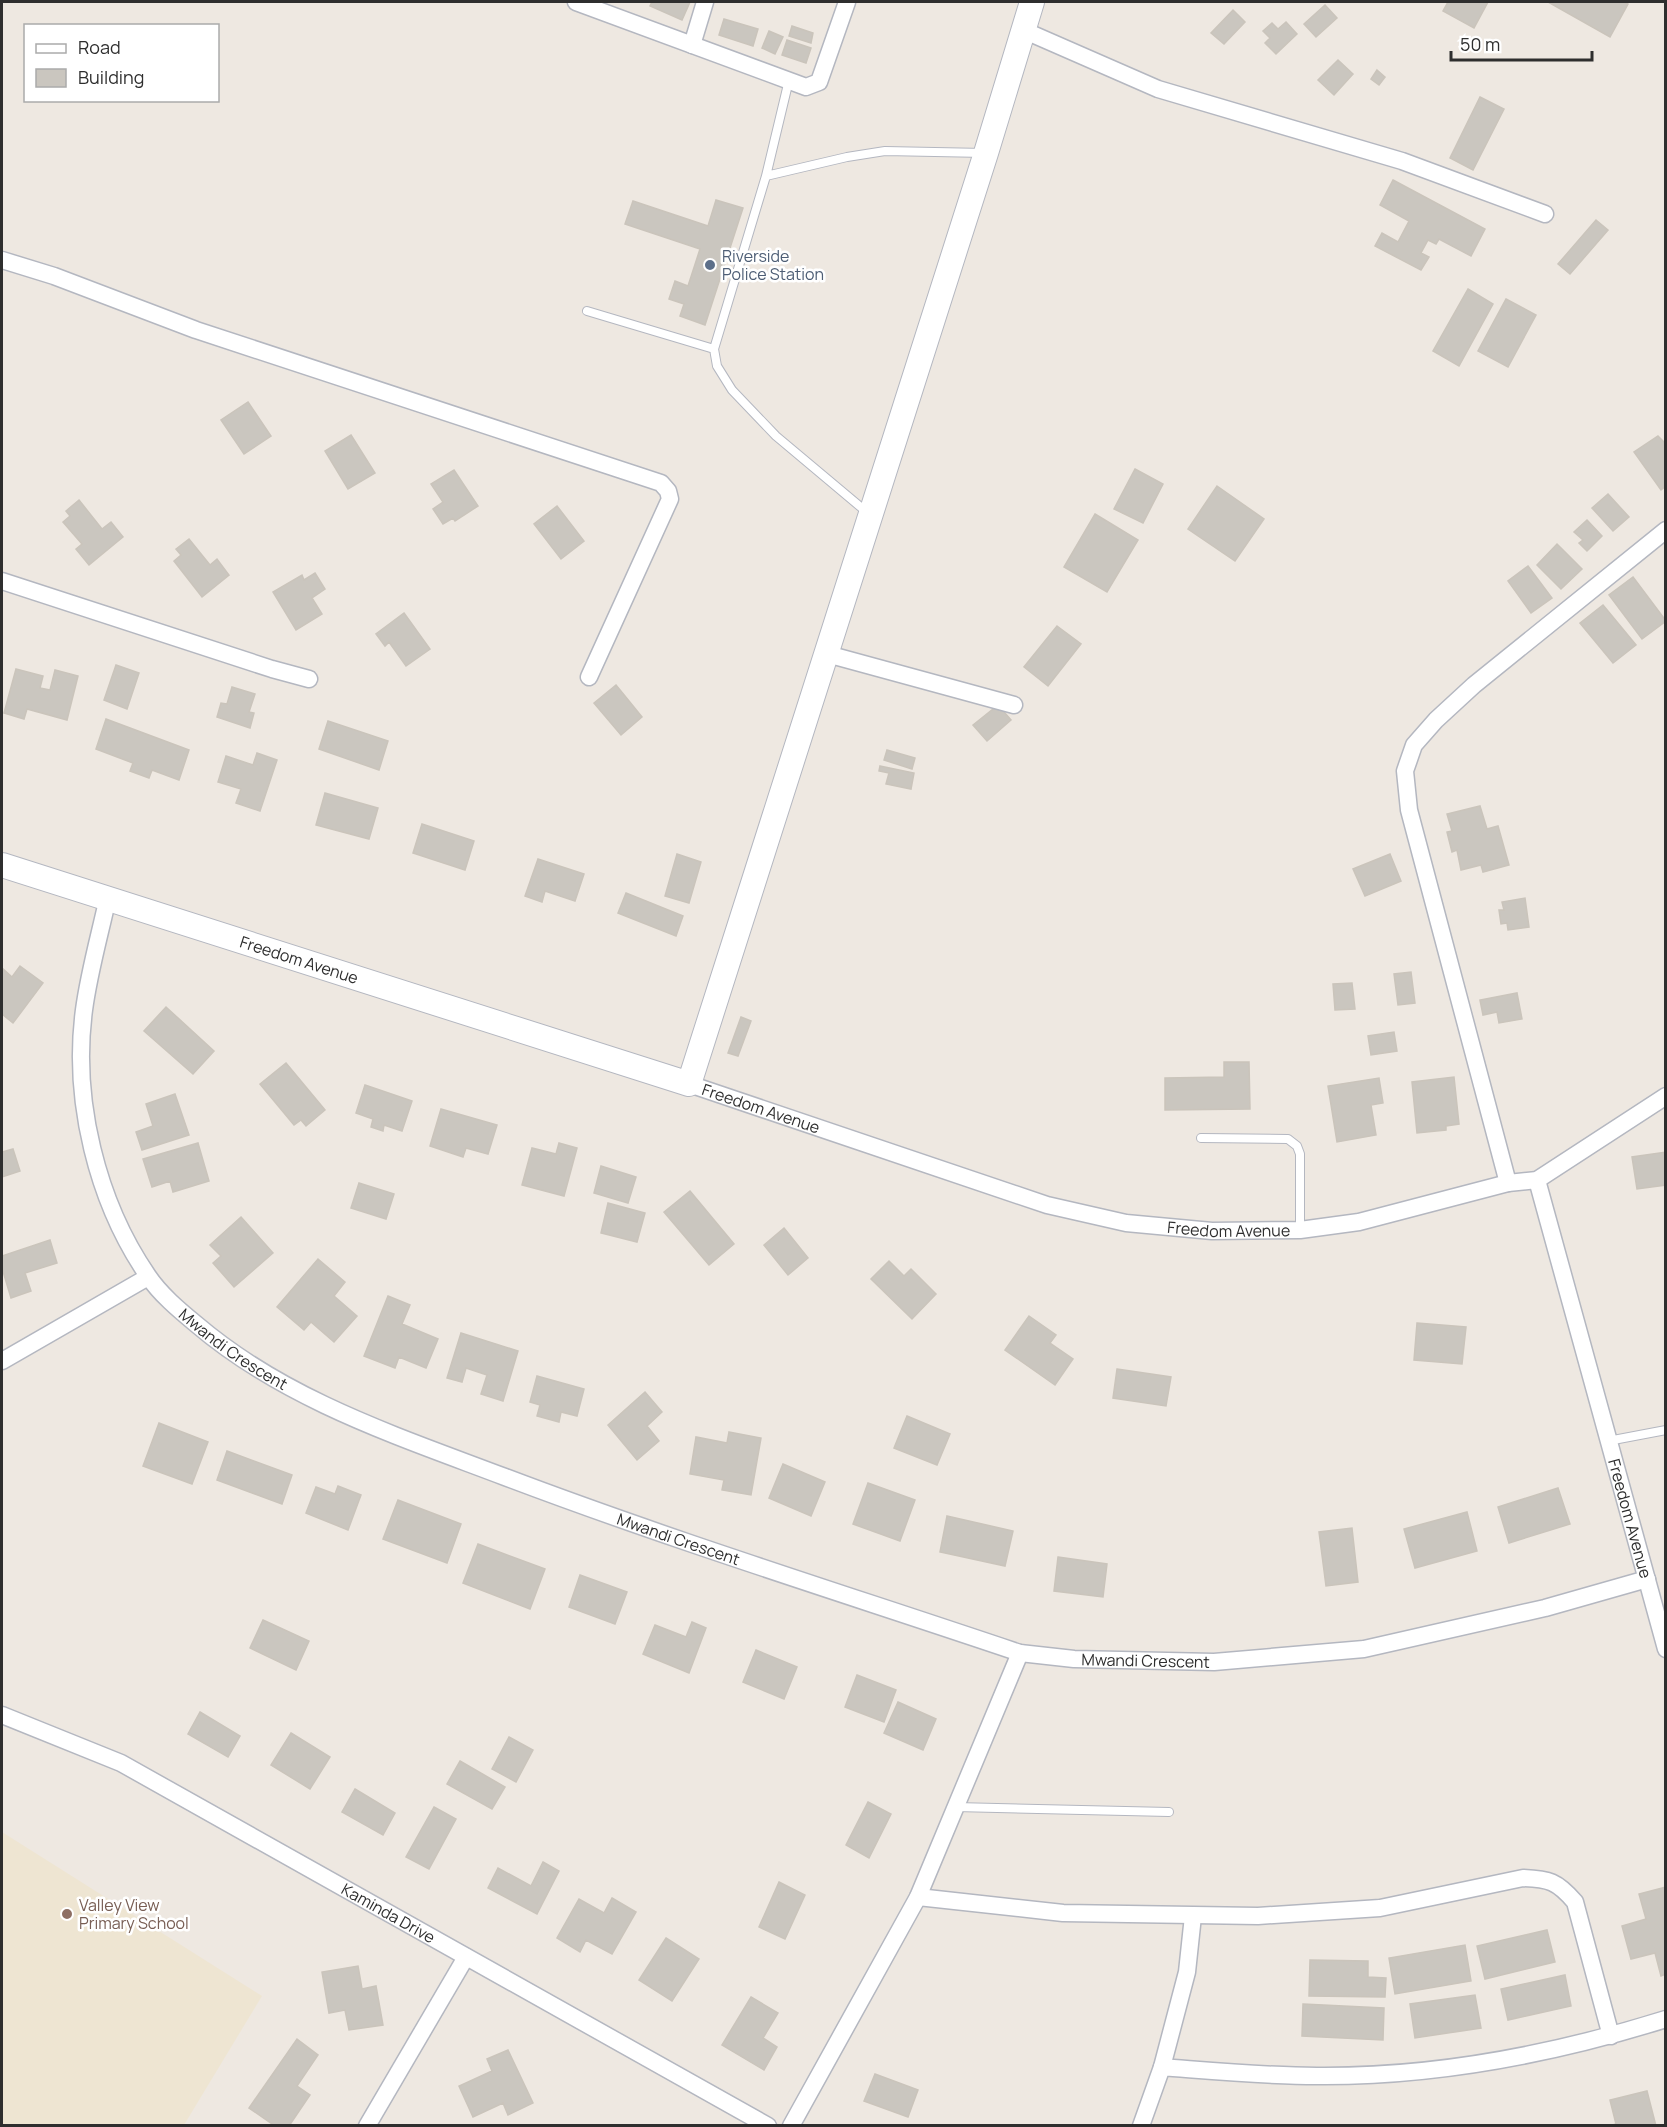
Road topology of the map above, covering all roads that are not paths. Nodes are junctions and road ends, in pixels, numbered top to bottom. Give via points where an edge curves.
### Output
1 (576, 2) edge
2 (705, 2) edge
3 (847, 2) edge
4 (1032, 2) edge
5 (1023, 30) junction
6 (692, 45) junction
7 (789, 80) junction
8 (987, 153) junction
9 (766, 176) junction
10 (1545, 214) dead end
11 (2, 260) edge
12 (587, 311) dead end
13 (714, 349) junction
14 (871, 515) junction
15 (1665, 530) edge
16 (2, 581) edge
17 (827, 654) junction
18 (589, 677) dead end
19 (309, 679) dead end
20 (1014, 705) dead end
21 (2, 865) edge
22 (108, 897) junction
23 (689, 1084) junction
24 (1665, 1096) edge
25 (1201, 1138) dead end
26 (1537, 1180) junction
27 (1508, 1184) junction
28 (1300, 1230) junction
29 (148, 1277) junction
30 (2, 1361) edge
31 (1665, 1430) edge
32 (1608, 1441) junction
33 (1647, 1579) junction
34 (1665, 1649) edge
35 (1020, 1653) junction
36 (2, 1715) edge
37 (955, 1807) junction
38 (1169, 1812) dead end
39 (918, 1897) junction
40 (1192, 1916) junction
41 (466, 1957) junction
42 (1665, 2019) edge
43 (1611, 2036) junction
44 (1162, 2067) junction
45 (367, 2126) edge
46 (768, 2126) edge
47 (791, 2126) edge
48 (1142, 2126) edge

1 - 6 street
2 - 6 street
3 - 7 street via 819,82 806,87
4 - 5 main road
5 - 8 main road
5 - 10 street via 1158,89 1402,161
6 - 7 street
7 - 9 lane
8 - 9 lane via 885,151
8 - 14 main road
9 - 13 lane
11 - 18 street via 196,330 661,483 670,499
12 - 13 lane
13 - 14 lane via 717,366 732,390 776,436
14 - 17 main road
15 - 27 street via 1436,720 1414,745 1405,771 1409,810
16 - 19 street
17 - 20 street
17 - 23 main road
21 - 22 main road, Freedom Avenue
22 - 23 main road, Freedom Avenue
22 - 29 street, Mwandi Crescent via 84,1011 81,1063 86,1118 98,1171 120,1225
23 - 28 street, Freedom Avenue via 1047,1204 1126,1223 1212,1231
24 - 26 street, Freedom Avenue
25 - 28 lane via 1288,1139 1297,1146
26 - 27 street, Freedom Avenue
26 - 32 street, Freedom Avenue
27 - 28 street, Freedom Avenue via 1359,1222
29 - 30 street
29 - 35 street, Mwandi Crescent via 219,1344 266,1375 335,1411 591,1510
31 - 32 lane
32 - 33 street, Freedom Avenue
33 - 34 street, Freedom Avenue
33 - 35 street, Mwandi Crescent via 1545,1608 1364,1649 1214,1662 1074,1659
35 - 37 street
36 - 41 street, Kaminda Drive via 121,1763
37 - 38 lane
37 - 39 street
39 - 40 street via 1063,1913
39 - 47 street
40 - 43 street via 1322,1914 1380,1908 1523,1878 1546,1879 1563,1888 1575,1902
40 - 44 street via 1187,1972
41 - 45 street
41 - 46 street, Kaminda Drive
42 - 43 street
43 - 44 street via 1495,2060 1390,2073 1318,2076
44 - 48 street

